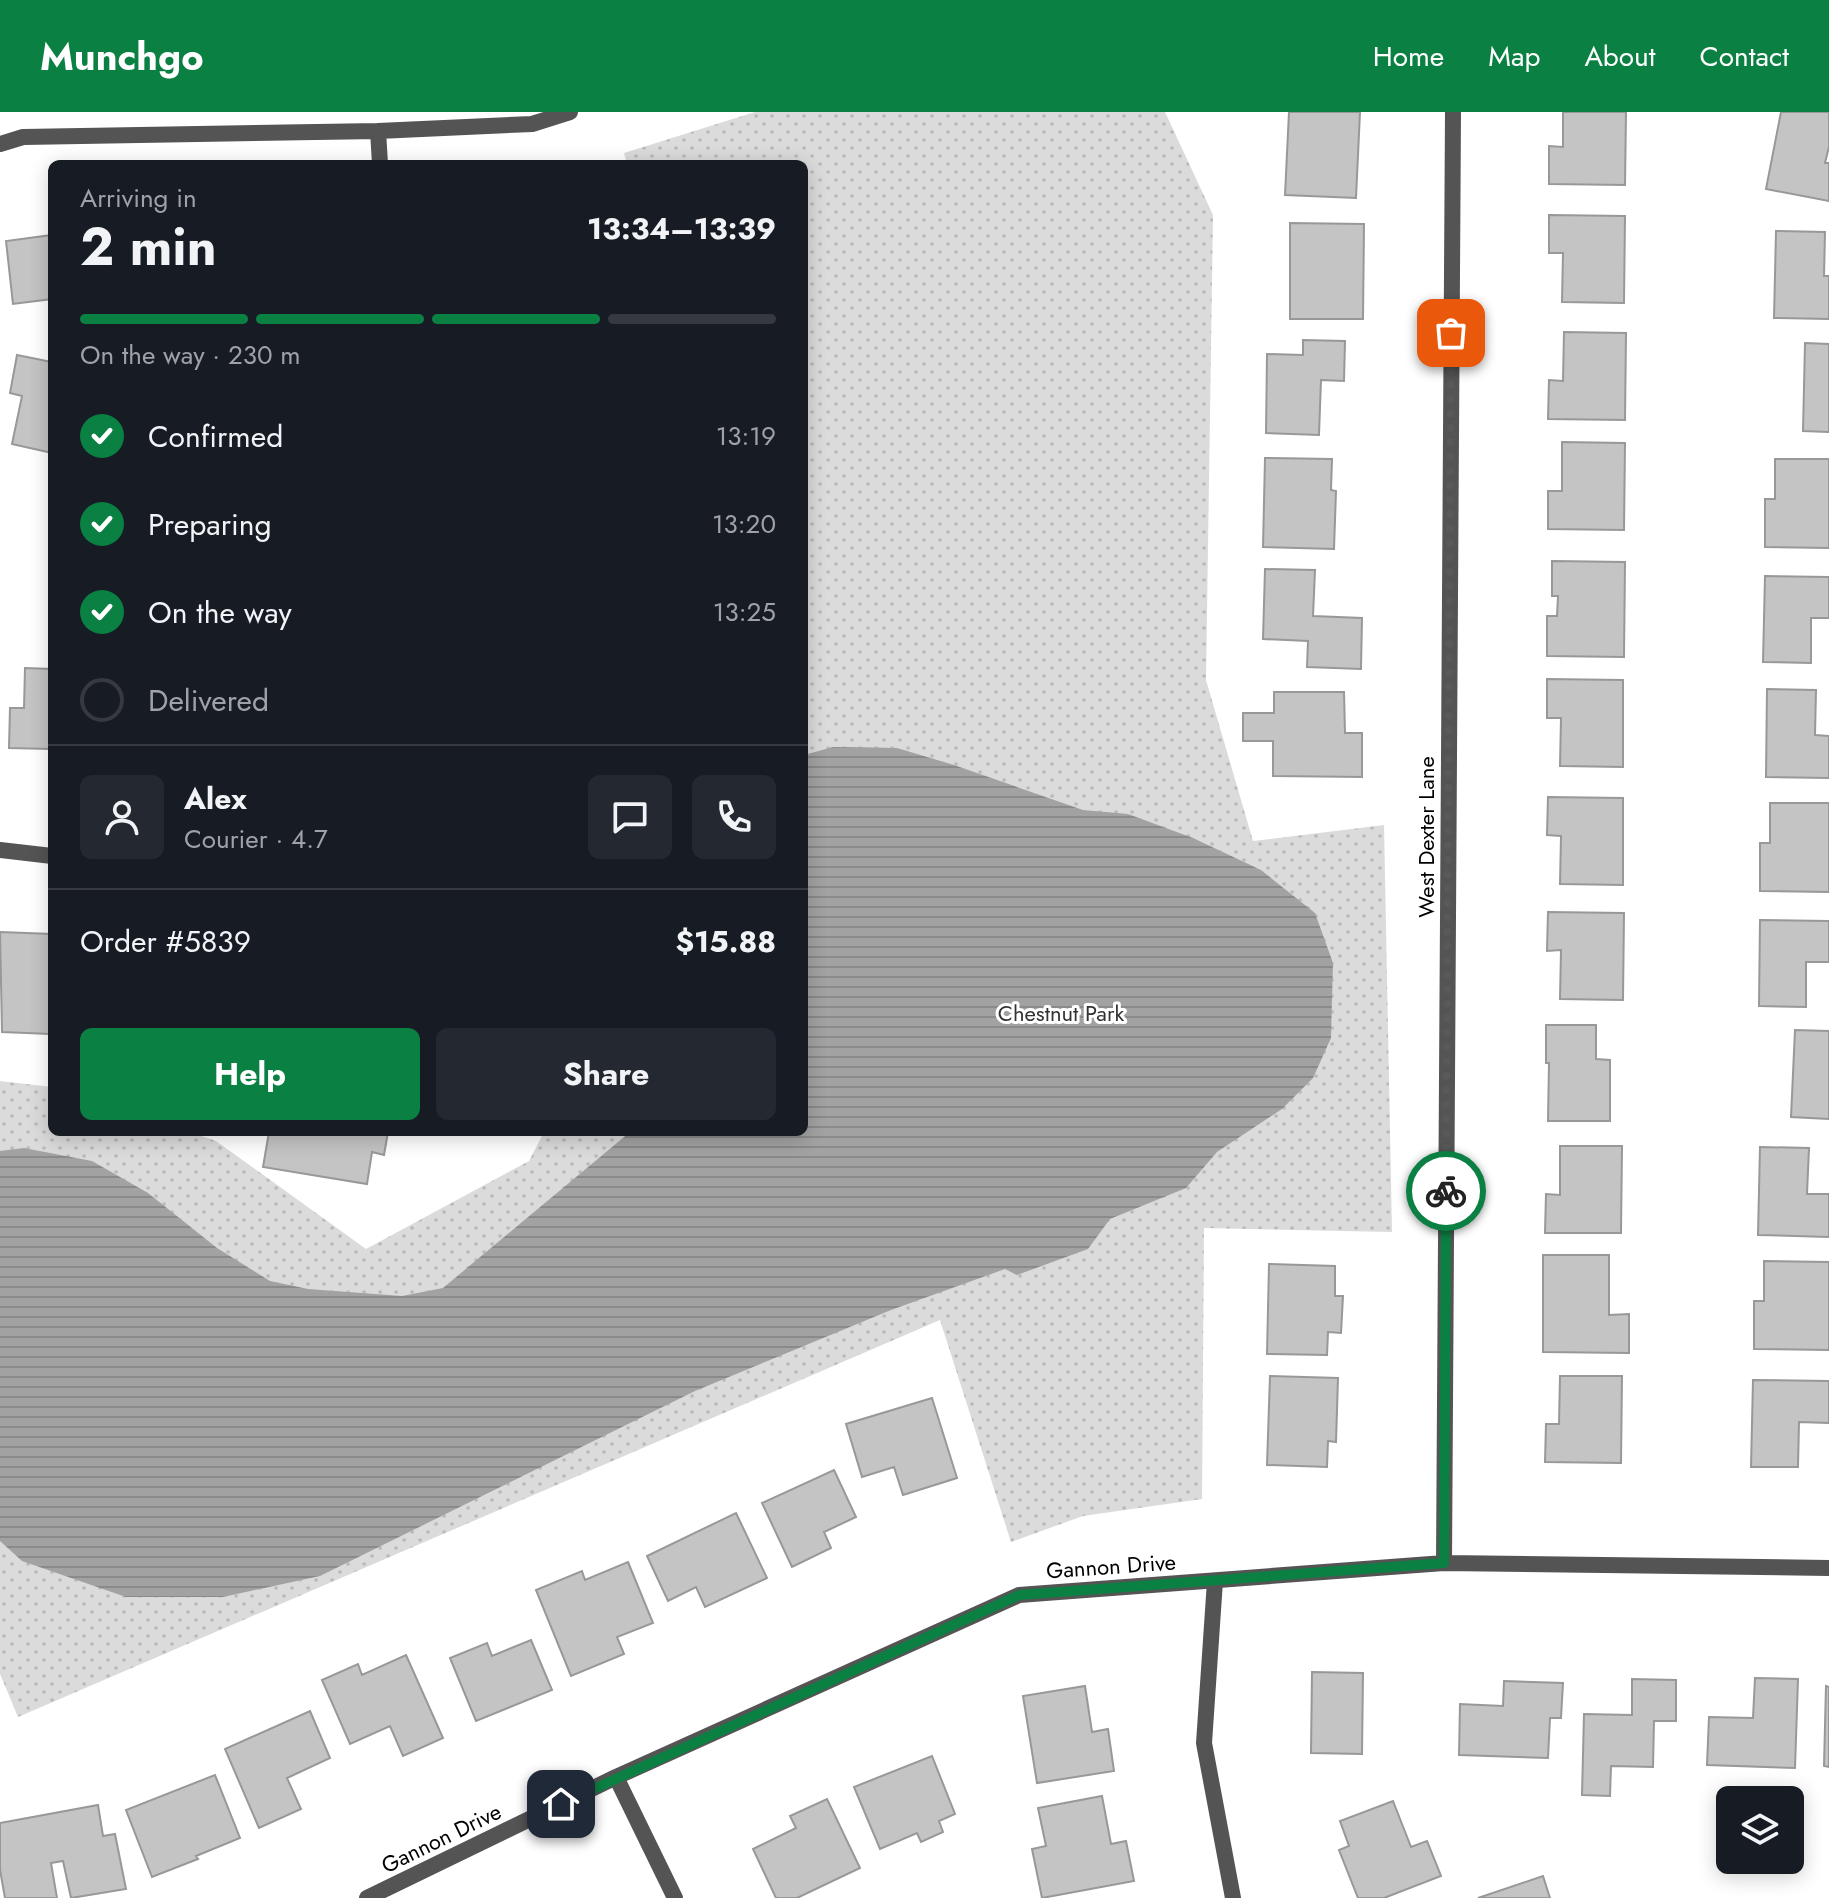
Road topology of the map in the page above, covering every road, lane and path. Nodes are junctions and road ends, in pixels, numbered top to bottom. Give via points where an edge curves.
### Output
1 (570, 112) edge
2 (1453, 112) edge
3 (378, 131) junction
4 (0, 144) edge
5 (380, 160) edge
6 (0, 850) edge
7 (48, 856) edge
8 (1444, 1563) junction
9 (1829, 1568) edge
10 (1215, 1581) junction
11 (616, 1777) junction
12 (367, 1898) edge
13 (675, 1898) edge
14 (1233, 1898) edge

1 - 3 street via 532,124
2 - 8 street, West Dexter Lane
3 - 4 street via 23,137
3 - 5 street
6 - 7 street
8 - 9 street, Gannon Drive
8 - 10 street, Gannon Drive
10 - 11 street, Gannon Drive via 1019,1595
10 - 14 street via 1204,1743
11 - 12 street, Gannon Drive
11 - 13 street

